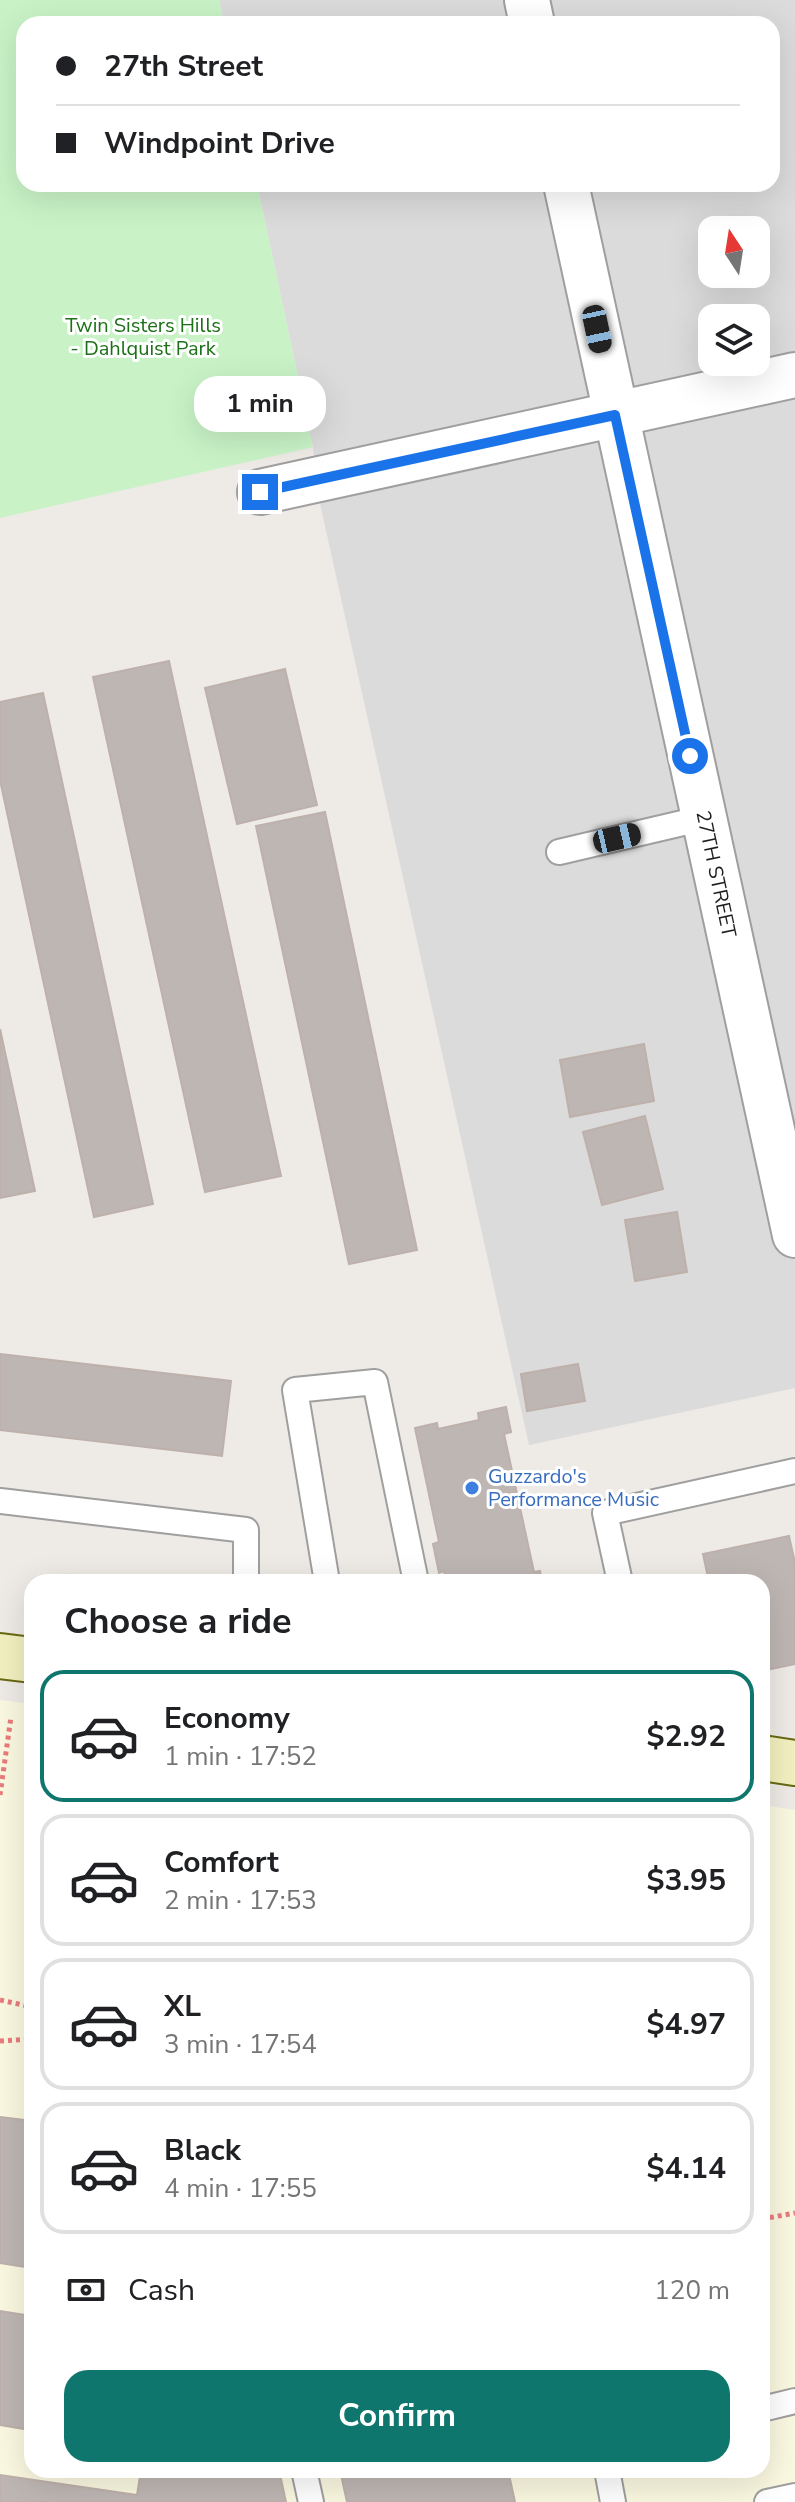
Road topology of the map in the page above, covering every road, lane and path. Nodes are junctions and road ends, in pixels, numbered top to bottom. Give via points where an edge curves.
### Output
1 (568, 192) edge
2 (795, 375) edge
3 (615, 415) junction
4 (260, 492) dead end
5 (704, 818) junction
6 (559, 852) dead end
7 (795, 1235) edge
8 (795, 1471) edge
9 (0, 1501) edge
10 (246, 1574) edge
11 (326, 1574) edge
12 (414, 1574) edge
13 (618, 1574) edge
14 (0, 1656) edge
15 (24, 1659) edge
16 (11, 1717) dead end
17 (770, 1759) edge
18 (795, 1763) edge
19 (0, 1795) edge
20 (0, 2000) edge
21 (24, 2005) edge
22 (24, 2040) edge
23 (0, 2041) edge
24 (795, 2213) edge
25 (770, 2218) edge
26 (795, 2401) edge
27 (770, 2407) edge
28 (306, 2478) edge
29 (608, 2478) edge
30 (795, 2496) edge
31 (311, 2502) edge
32 (613, 2502) edge
33 (767, 2502) edge

1 - 3 street, 27TH STREET
2 - 3 street
3 - 4 street
3 - 5 street, 27TH STREET
5 - 6 lane
5 - 7 street, 27TH STREET
8 - 13 lane via 605,1513
9 - 10 lane via 246,1530
11 - 12 lane via 295,1390 375,1382
14 - 15 main road
16 - 19 path
17 - 18 main road
20 - 21 path
22 - 23 path
24 - 25 path
26 - 27 lane
28 - 31 lane
29 - 32 lane
30 - 33 lane

